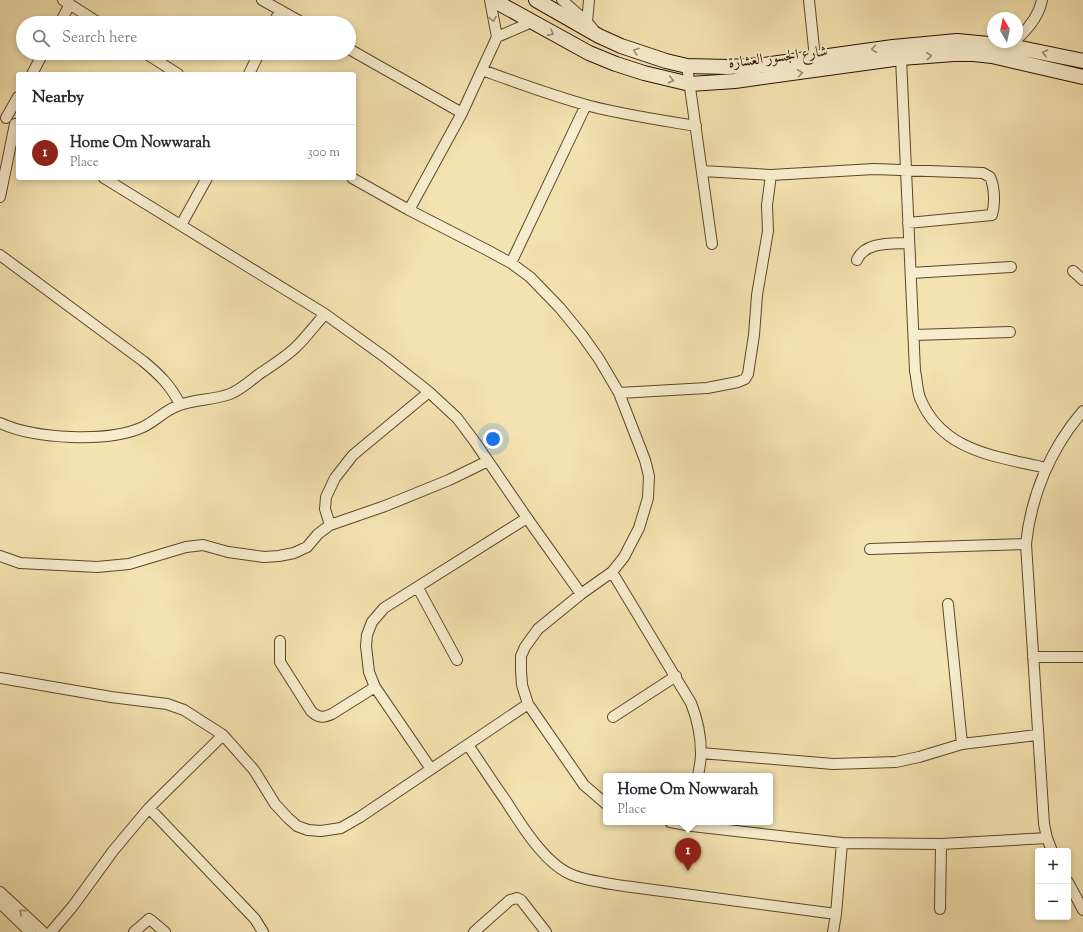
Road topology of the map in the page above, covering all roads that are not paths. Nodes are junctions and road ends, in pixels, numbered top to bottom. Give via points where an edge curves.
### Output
1 (262, 0) edge
2 (491, 0) edge
3 (536, 0) edge
4 (562, 0) edge
5 (590, 0) edge
6 (809, 0) edge
7 (1042, 0) edge
8 (67, 2) edge
9 (280, 10) junction
10 (62, 16) edge
11 (88, 16) edge
12 (277, 16) edge
13 (291, 16) edge
14 (532, 22) junction
15 (587, 22) junction
16 (1023, 33) edge
17 (598, 36) junction
18 (497, 37) junction
19 (987, 42) edge
20 (1023, 44) edge
21 (356, 53) edge
22 (815, 58) junction
23 (902, 58) junction
24 (39, 60) edge
25 (156, 60) edge
26 (256, 60) edge
27 (1083, 61) edge
28 (687, 66) junction
29 (482, 70) junction
30 (33, 72) edge
31 (175, 72) edge
32 (250, 72) edge
33 (1083, 77) edge
34 (690, 84) junction
35 (16, 100) edge
36 (586, 105) junction
37 (462, 113) junction
38 (3, 116) edge
39 (16, 124) edge
40 (696, 126) junction
41 (16, 129) edge
42 (702, 170) junction
43 (907, 170) junction
44 (771, 175) junction
45 (107, 180) edge
46 (206, 180) edge
47 (356, 180) edge
48 (0, 197) edge
49 (409, 210) junction
50 (908, 223) junction
51 (181, 224) junction
52 (909, 243) junction
53 (712, 244) dead end
54 (0, 255) edge
55 (857, 260) dead end
56 (511, 263) junction
57 (1011, 267) dead end
58 (1073, 271) dead end
59 (911, 273) junction
60 (1083, 280) edge
61 (325, 314) junction
62 (1010, 332) dead end
63 (914, 335) junction
64 (429, 392) junction
65 (619, 393) junction
66 (180, 404) junction
67 (1083, 411) edge
68 (0, 423) edge
69 (488, 461) junction
70 (1046, 468) junction
71 (527, 518) junction
72 (330, 525) junction
73 (1026, 544) junction
74 (870, 549) dead end
75 (0, 556) edge
76 (612, 572) junction
77 (418, 588) junction
78 (581, 594) junction
79 (948, 604) dead end
80 (280, 641) dead end
81 (1083, 656) edge
82 (1033, 657) junction
83 (457, 660) dead end
84 (676, 676) junction
85 (0, 678) edge
86 (375, 687) junction
87 (528, 704) junction
88 (612, 717) dead end
89 (223, 735) junction
90 (1037, 735) junction
91 (962, 744) junction
92 (468, 745) junction
93 (701, 753) junction
94 (431, 769) junction
95 (698, 773) edge
96 (603, 801) edge
97 (149, 808) junction
98 (700, 825) edge
99 (1047, 838) junction
100 (842, 843) junction
101 (940, 844) junction
102 (1051, 848) edge
103 (1069, 884) edge
104 (0, 892) edge
105 (0, 903) edge
106 (1081, 904) edge
107 (940, 909) dead end
108 (836, 914) junction
109 (30, 932) edge
110 (43, 932) edge
111 (51, 932) edge
112 (134, 932) edge
113 (165, 932) edge
114 (263, 932) edge
115 (474, 932) edge
116 (546, 932) edge
117 (833, 932) edge

1 - 9 street
2 - 14 main road, شارع الجسور العشارة
2 -> 18 street
3 - 17 main road, شارع الجسور العشارة
4 - 15 street
5 - 15 street
6 - 22 street
7 - 16 street via 1036,17
8 - 10 street
8 - 11 street
9 - 12 street
9 - 13 street
14 - 18 street
14 -> 34 main road, شارع الجسور العشارة via 589,53 616,64
15 - 17 street
28 -> 17 main road, شارع الجسور العشارة via 639,52
18 - 29 street
19 -> 22 main road, شارع الجسور العشارة via 936,42
27 -> 20 main road, شارع الجسور العشارة
21 - 37 street
22 - 28 main road, شارع الجسور العشارة via 735,67
23 -> 33 main road, شارع الجسور العشارة via 974,54
34 -> 23 main road, شارع الجسور العشارة via 742,80
23 - 43 street
24 - 30 street
25 - 31 street
26 - 32 street
28 - 34 street
29 - 36 street
29 - 37 street
34 - 40 street
35 - 38 street
36 - 40 street
36 - 56 street
37 - 49 street
38 - 39 street
40 - 42 street
41 - 48 street
42 - 44 street
42 - 53 street
43 - 44 street via 874,168
43 - 50 street
43 - 50 street via 983,173 990,177 994,195 991,216
44 - 65 street via 767,205 767,237 748,374 745,379 707,388
45 - 51 street
46 - 51 street
47 - 49 street
49 - 56 street
50 - 52 street
51 - 61 street
52 - 55 street via 868,248
52 - 59 street
54 - 66 street via 143,360 162,376
56 - 65 street via 530,277 560,308 599,359
57 - 59 street
58 - 60 street
59 - 63 street
61 - 64 street
61 - 66 street via 297,347 245,385 214,399
62 - 63 street
63 - 70 street via 915,371 920,396 928,414 941,430 976,451
64 - 69 street via 457,418
64 - 72 street via 353,455 334,478 326,497 325,510
65 - 76 street via 645,460 649,486 639,528 624,557
66 - 68 street via 142,428 90,437 38,434
67 - 70 street via 1072,424
69 - 71 street
69 - 72 street via 385,506
70 - 73 street via 1036,497
71 - 77 street
71 - 78 street
72 - 75 street via 307,546 294,553 279,556 264,557 228,552 203,545 186,547 129,564 97,567 20,563
73 - 74 street
73 - 82 street
76 - 78 street
76 - 84 street
77 - 83 street
77 - 86 street via 384,608 372,622 366,646 369,672
78 - 87 street via 538,629 525,647 520,670
79 - 91 street
80 - 86 street via 280,662 317,717 332,714
81 - 82 street
82 - 90 street
84 - 88 street
84 - 93 street via 695,711
85 - 89 street via 168,704 184,710
86 - 94 street
87 - 92 street
87 - 96 street via 584,785
89 - 94 street via 254,770 275,804 297,826 308,830 341,828
89 - 97 street
90 - 91 street
90 - 99 street
91 - 93 street via 896,762 865,764 833,764
92 - 94 street
92 - 108 street via 542,852 569,874 624,886
93 - 95 street
97 - 111 street
97 - 114 street via 256,919
98 - 100 street
99 - 101 street
99 - 102 street
100 - 101 street
100 - 108 street
101 - 107 street
103 - 106 street
110 -> 104 street
105 - 109 street
108 - 117 street
112 - 113 street via 149,919
115 - 116 street via 510,900 517,898

